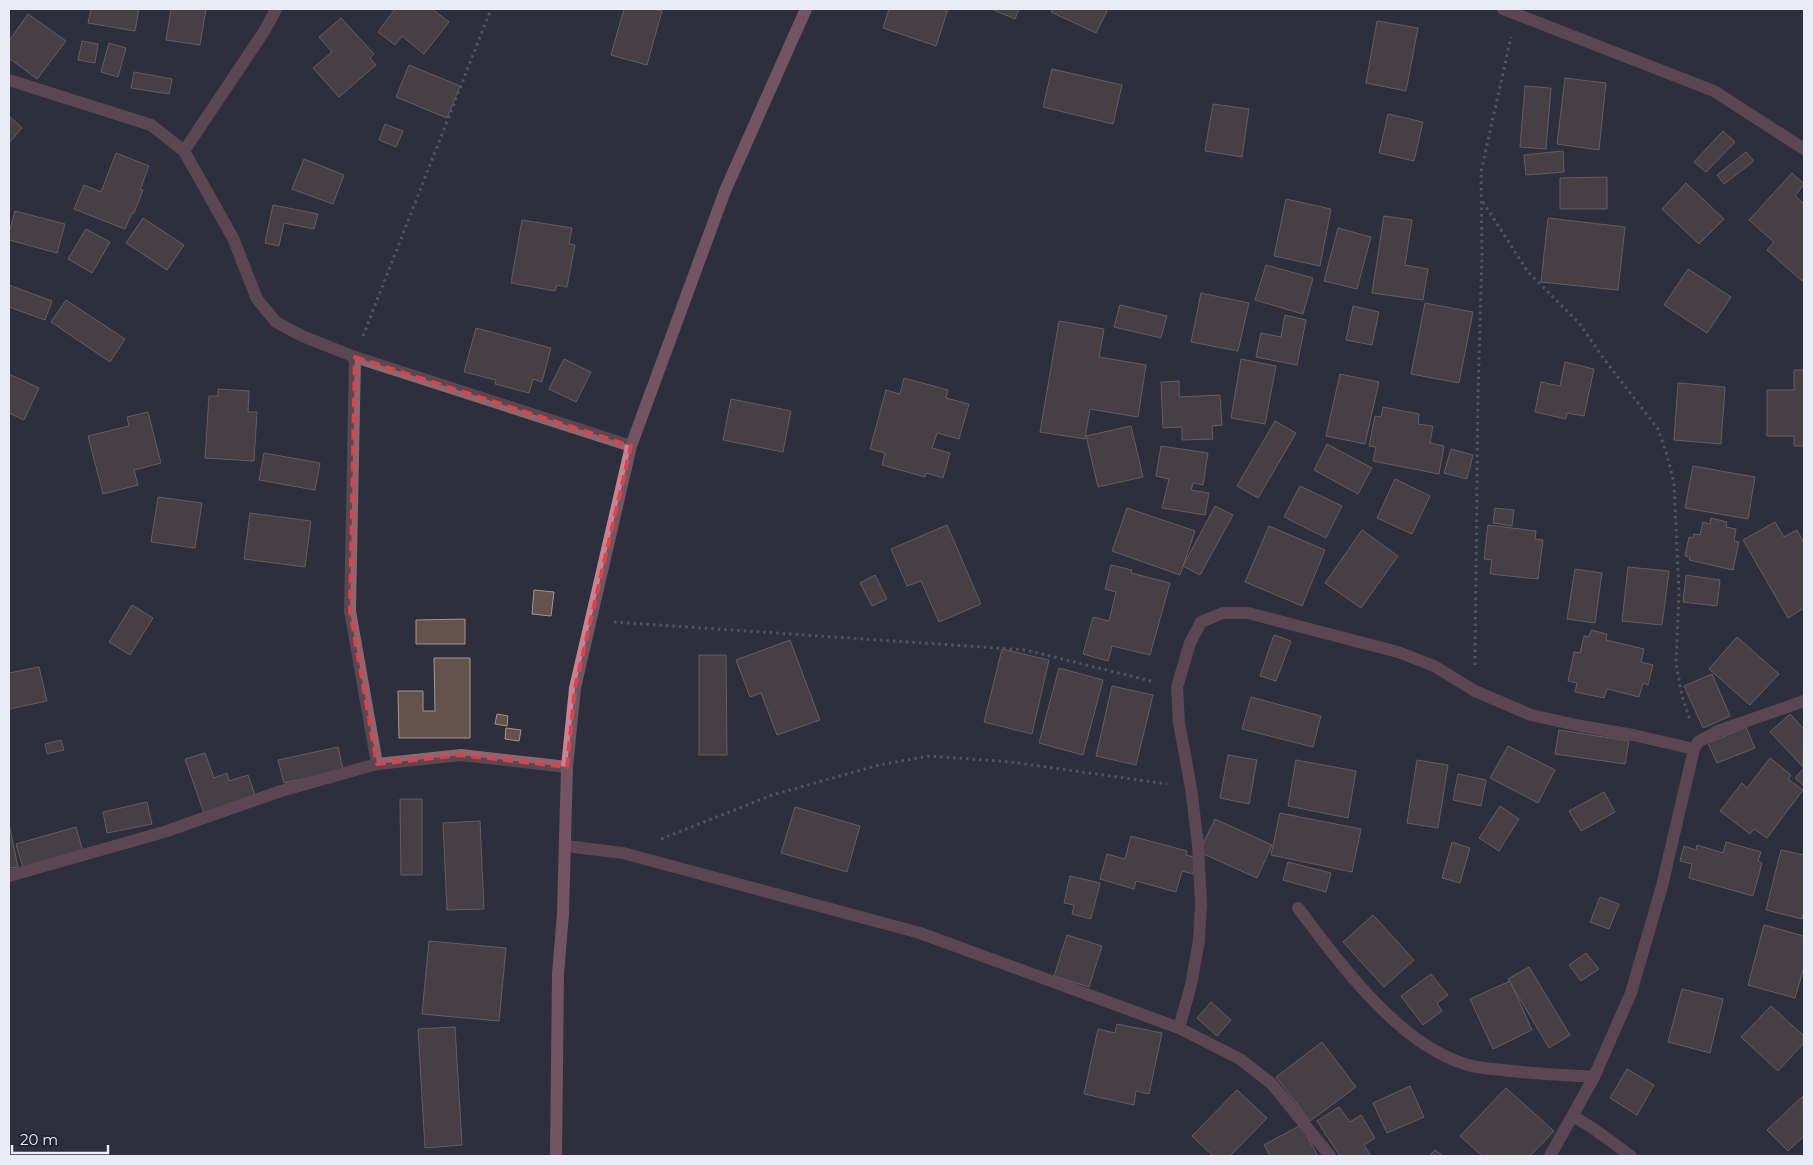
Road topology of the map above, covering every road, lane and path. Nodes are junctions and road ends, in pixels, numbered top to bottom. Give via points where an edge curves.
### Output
1 (276, 9) edge
2 (491, 9) edge
3 (806, 9) edge
4 (1504, 9) edge
5 (1516, 13) junction
6 (9, 80) edge
7 (1804, 149) edge
8 (184, 151) junction
9 (1482, 200) junction
10 (355, 357) junction
11 (631, 446) junction
12 (591, 620) junction
13 (1177, 687) junction
14 (1475, 691) junction
15 (1804, 701) edge
16 (1696, 746) junction
17 (377, 764) junction
18 (567, 767) junction
19 (1191, 788) junction
20 (661, 839) dead end
21 (566, 846) junction
22 (9, 876) edge
23 (1298, 908) dead end
24 (1179, 1028) junction
25 (1594, 1077) junction
26 (1573, 1116) junction
27 (556, 1156) edge
28 (1330, 1156) edge
29 (1550, 1156) edge
30 (1631, 1156) edge

1 - 8 street
2 - 10 path
3 - 11 street via 725,191
4 - 5 street
5 - 7 street via 1714,91
5 - 9 path via 1481,172
6 - 8 street via 151,124
8 - 10 street via 233,238 258,299 276,322
9 - 14 path
9 - 16 path via 1528,272 1579,323 1658,429 1674,483 1679,593 1676,664
10 - 11 street
10 - 17 street via 350,610
11 - 12 street
12 - 13 path via 1026,650
12 - 18 street via 575,688
13 - 14 street via 1190,642 1201,622 1223,613 1248,614 1398,652 1434,666
13 - 19 street via 1179,723
14 - 16 street via 1531,715
15 - 16 street via 1718,731
16 - 25 street via 1662,886 1631,993
17 - 18 street via 461,755
17 - 22 street via 281,791 164,832
18 - 21 street
19 - 20 path via 1011,762 930,756 879,765 772,795
19 - 24 street via 1201,904 1199,941
21 - 24 street via 623,853 920,933
21 - 27 street via 558,974
23 - 25 street via 1352,978 1404,1029 1441,1054 1486,1068
24 - 28 street via 1240,1059 1272,1084
25 - 26 street
26 - 29 street
26 - 30 street

